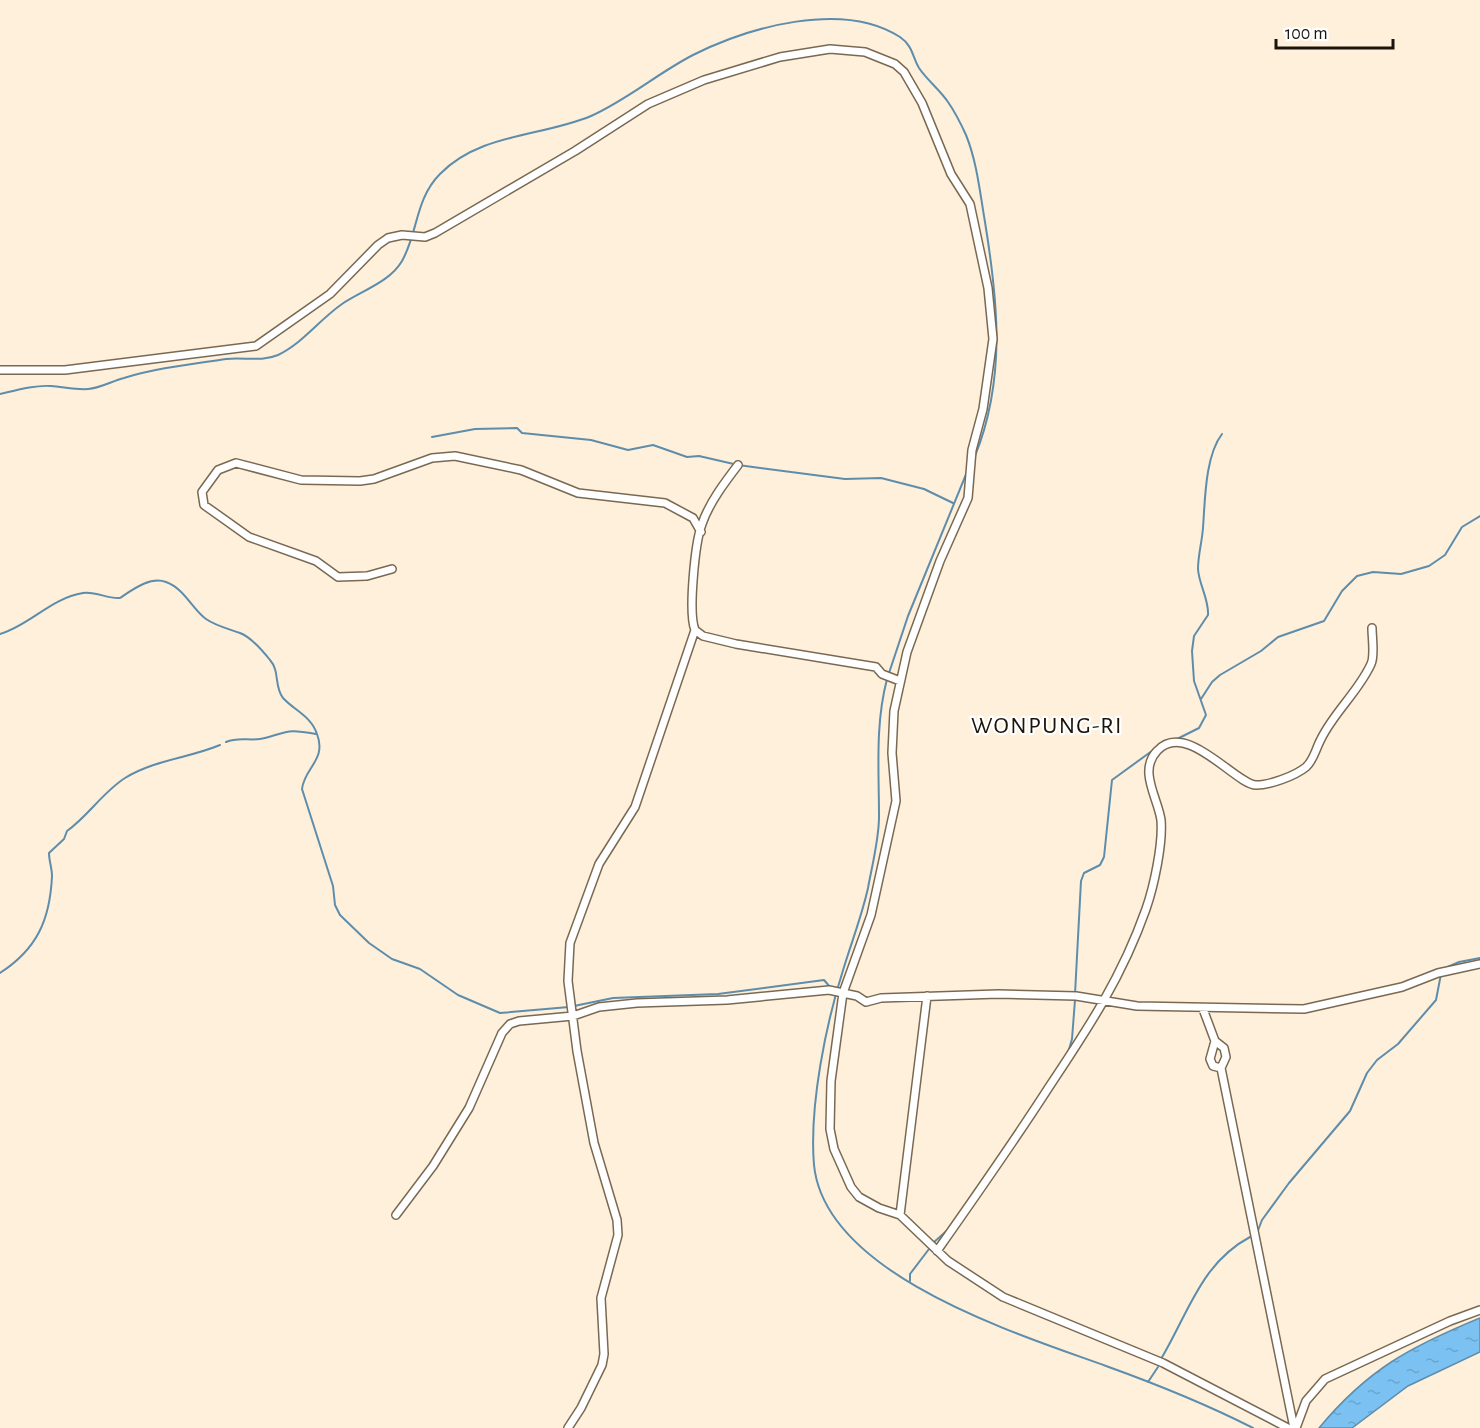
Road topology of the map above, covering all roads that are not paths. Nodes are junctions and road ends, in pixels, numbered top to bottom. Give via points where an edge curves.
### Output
1 (0, 370) edge
2 (738, 465) dead end
3 (701, 532) junction
4 (392, 569) dead end
5 (1372, 628) dead end
6 (695, 630) junction
7 (900, 681) junction
8 (1480, 964) edge
9 (843, 993) junction
10 (927, 996) junction
11 (1106, 1002) junction
12 (1203, 1009) junction
13 (573, 1016) junction
14 (1215, 1041) junction
15 (1221, 1068) junction
16 (396, 1215) dead end
17 (900, 1215) junction
18 (937, 1251) junction
19 (1480, 1310) edge
20 (568, 1428) edge
21 (1288, 1428) edge
22 (1295, 1428) edge

1 - 7 street via 65,370 256,346 330,294 388,238 435,233 648,104 704,80 813,50 849,50 881,57 895,64 912,85 946,165 970,204 986,279 993,339 983,409 972,450 968,498 916,626
2 - 3 street via 701,524
3 - 4 street via 693,518 665,503 578,493 521,470 456,456 432,458 360,481 301,480 236,463 218,470 202,492 204,505 242,533 316,561 338,577 367,576
3 - 6 street via 691,608
5 - 11 street via 1372,664 1322,736 1312,760 1296,773 1250,784 1212,756 1188,745 1177,743 1158,749 1149,772 1161,820 1152,885 1136,936
6 - 7 street via 703,636 736,644 876,667 882,674
6 - 13 street via 635,807 599,864 570,943 568,981
7 - 9 street via 892,732 896,801 871,915
8 - 12 street via 1317,1007
9 - 10 street via 866,1002
9 - 13 street via 829,990 727,1000 638,1003 599,1007
9 - 17 street via 831,1081 830,1129 834,1149 860,1197
10 - 11 street via 1076,996
10 - 17 street
11 - 12 street
11 - 18 street
12 - 14 street
13 - 16 street via 510,1024 502,1033 469,1108
13 - 20 street via 594,1143 618,1235 601,1298 602,1365
14 - 15 street via 1224,1048 1226,1057
14 - 15 street via 1210,1059 1213,1066
15 - 22 street
17 - 18 street
18 - 21 street via 1003,1297 1163,1363
19 - 22 street via 1325,1378 1306,1401

